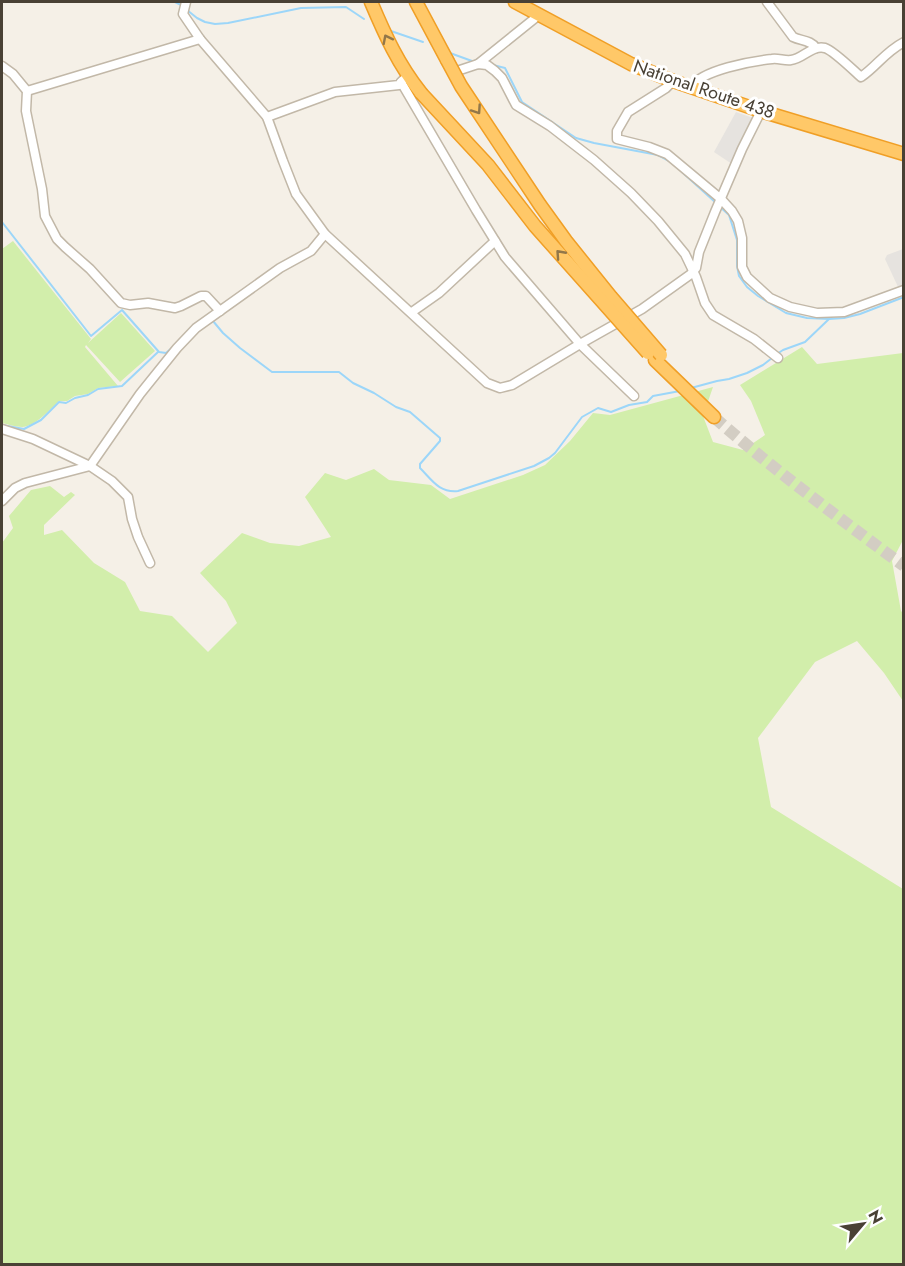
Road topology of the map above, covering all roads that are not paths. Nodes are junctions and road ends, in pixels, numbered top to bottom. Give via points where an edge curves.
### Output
1 (371, 2) edge
2 (416, 2) edge
3 (515, 2) edge
4 (766, 2) edge
5 (185, 6) edge
6 (539, 15) junction
7 (200, 39) junction
8 (903, 42) edge
9 (816, 48) junction
10 (478, 64) junction
11 (2, 66) edge
12 (461, 70) dead end
13 (404, 78) junction
14 (673, 81) junction
15 (691, 87) junction
16 (27, 91) junction
17 (761, 111) junction
18 (267, 117) junction
19 (903, 154) edge
20 (721, 199) junction
21 (326, 234) junction
22 (495, 241) junction
23 (693, 271) junction
24 (903, 290) edge
25 (220, 311) junction
26 (412, 312) junction
27 (580, 344) junction
28 (658, 357) junction
29 (778, 358) dead end
30 (634, 396) dead end
31 (716, 415) tunnel mouth
32 (2, 429) edge
33 (90, 466) junction
34 (2, 501) edge
35 (150, 563) dead end

13 -> 1 highway
2 -> 28 highway, bridge via 461,86 540,205
3 - 6 highway, National Route 438
4 - 9 street via 793,37
5 - 7 street
6 - 10 street
6 - 14 highway, National Route 438 via 631,64
7 - 16 street
7 - 18 street
8 - 9 street via 861,77 826,49
9 - 15 street via 792,61 776,58 737,65 703,76
10 - 12 street
10 - 23 street via 495,71 516,105 566,138 631,193 673,238
11 - 16 street
13 - 18 street via 399,85 335,92
13 - 22 street
28 -> 13 highway, bridge via 535,226 488,165
14 - 15 highway, National Route 438
14 - 20 street via 628,112 617,131 617,139 667,154
15 - 17 highway, National Route 438
16 - 25 street via 26,111 45,216 57,239 121,303 175,308 206,296
17 - 19 highway, National Route 438
17 - 20 street
18 - 21 street via 296,194
20 - 23 street
20 - 24 street via 738,221 742,267 770,298 817,313 844,312
21 - 25 street via 311,251
21 - 26 street
22 - 26 street
22 - 27 street
23 - 27 street via 642,309
23 - 29 street via 713,315
25 - 33 street via 177,348
26 - 27 street via 487,383 500,388 512,385
27 - 30 street
28 - 31 highway
32 - 33 street
33 - 34 street via 25,483
33 - 35 street via 128,497 138,537

